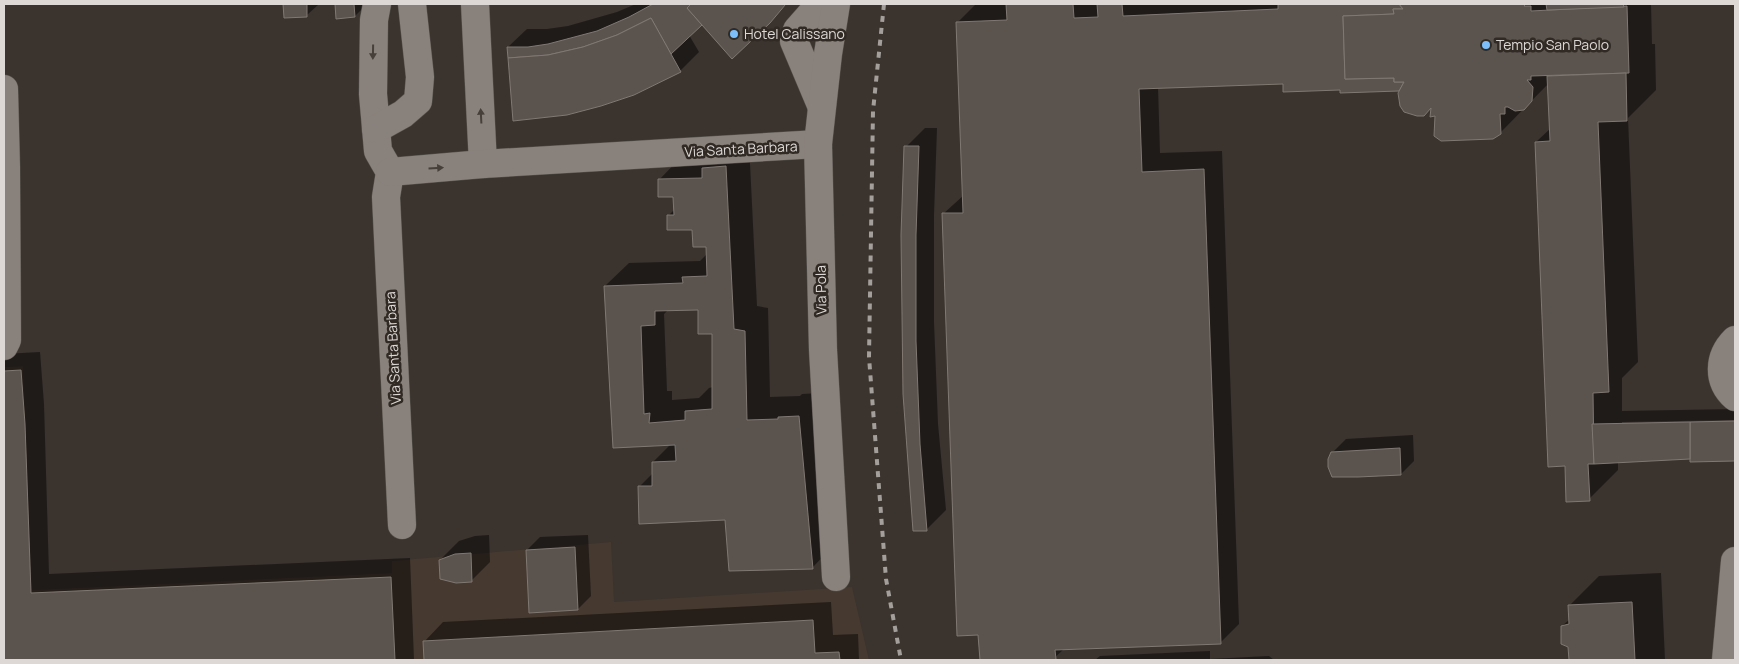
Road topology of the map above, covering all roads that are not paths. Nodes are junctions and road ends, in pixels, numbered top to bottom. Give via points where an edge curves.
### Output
1 (377, 4) edge
2 (412, 4) edge
3 (475, 4) edge
4 (820, 4) edge
5 (836, 4) edge
6 (4, 89) edge
7 (822, 108) junction
8 (376, 129) junction
9 (818, 144) junction
10 (483, 164) junction
11 (5, 167) edge
12 (390, 172) junction
13 (1735, 340) edge
14 (5, 343) edge
15 (1735, 397) edge
16 (402, 525) dead end
17 (1735, 561) edge
18 (836, 577) dead end
19 (1726, 660) edge

1 -> 8 street via 373,94
2 - 8 street via 420,77 418,101 404,114
10 -> 3 street
4 - 7 street via 797,30 794,41
5 - 7 street, Via Pola
6 - 11 street
7 - 9 street, Via Pola
8 - 12 street via 378,151
9 - 10 street, Via Santa Barbara
9 - 18 street, Via Pola via 823,350
12 -> 10 street, Via Santa Barbara
11 - 14 street
12 - 16 street, Via Santa Barbara via 386,197
13 - 15 street via 1723,357 1721,370 1725,384
17 - 19 street

